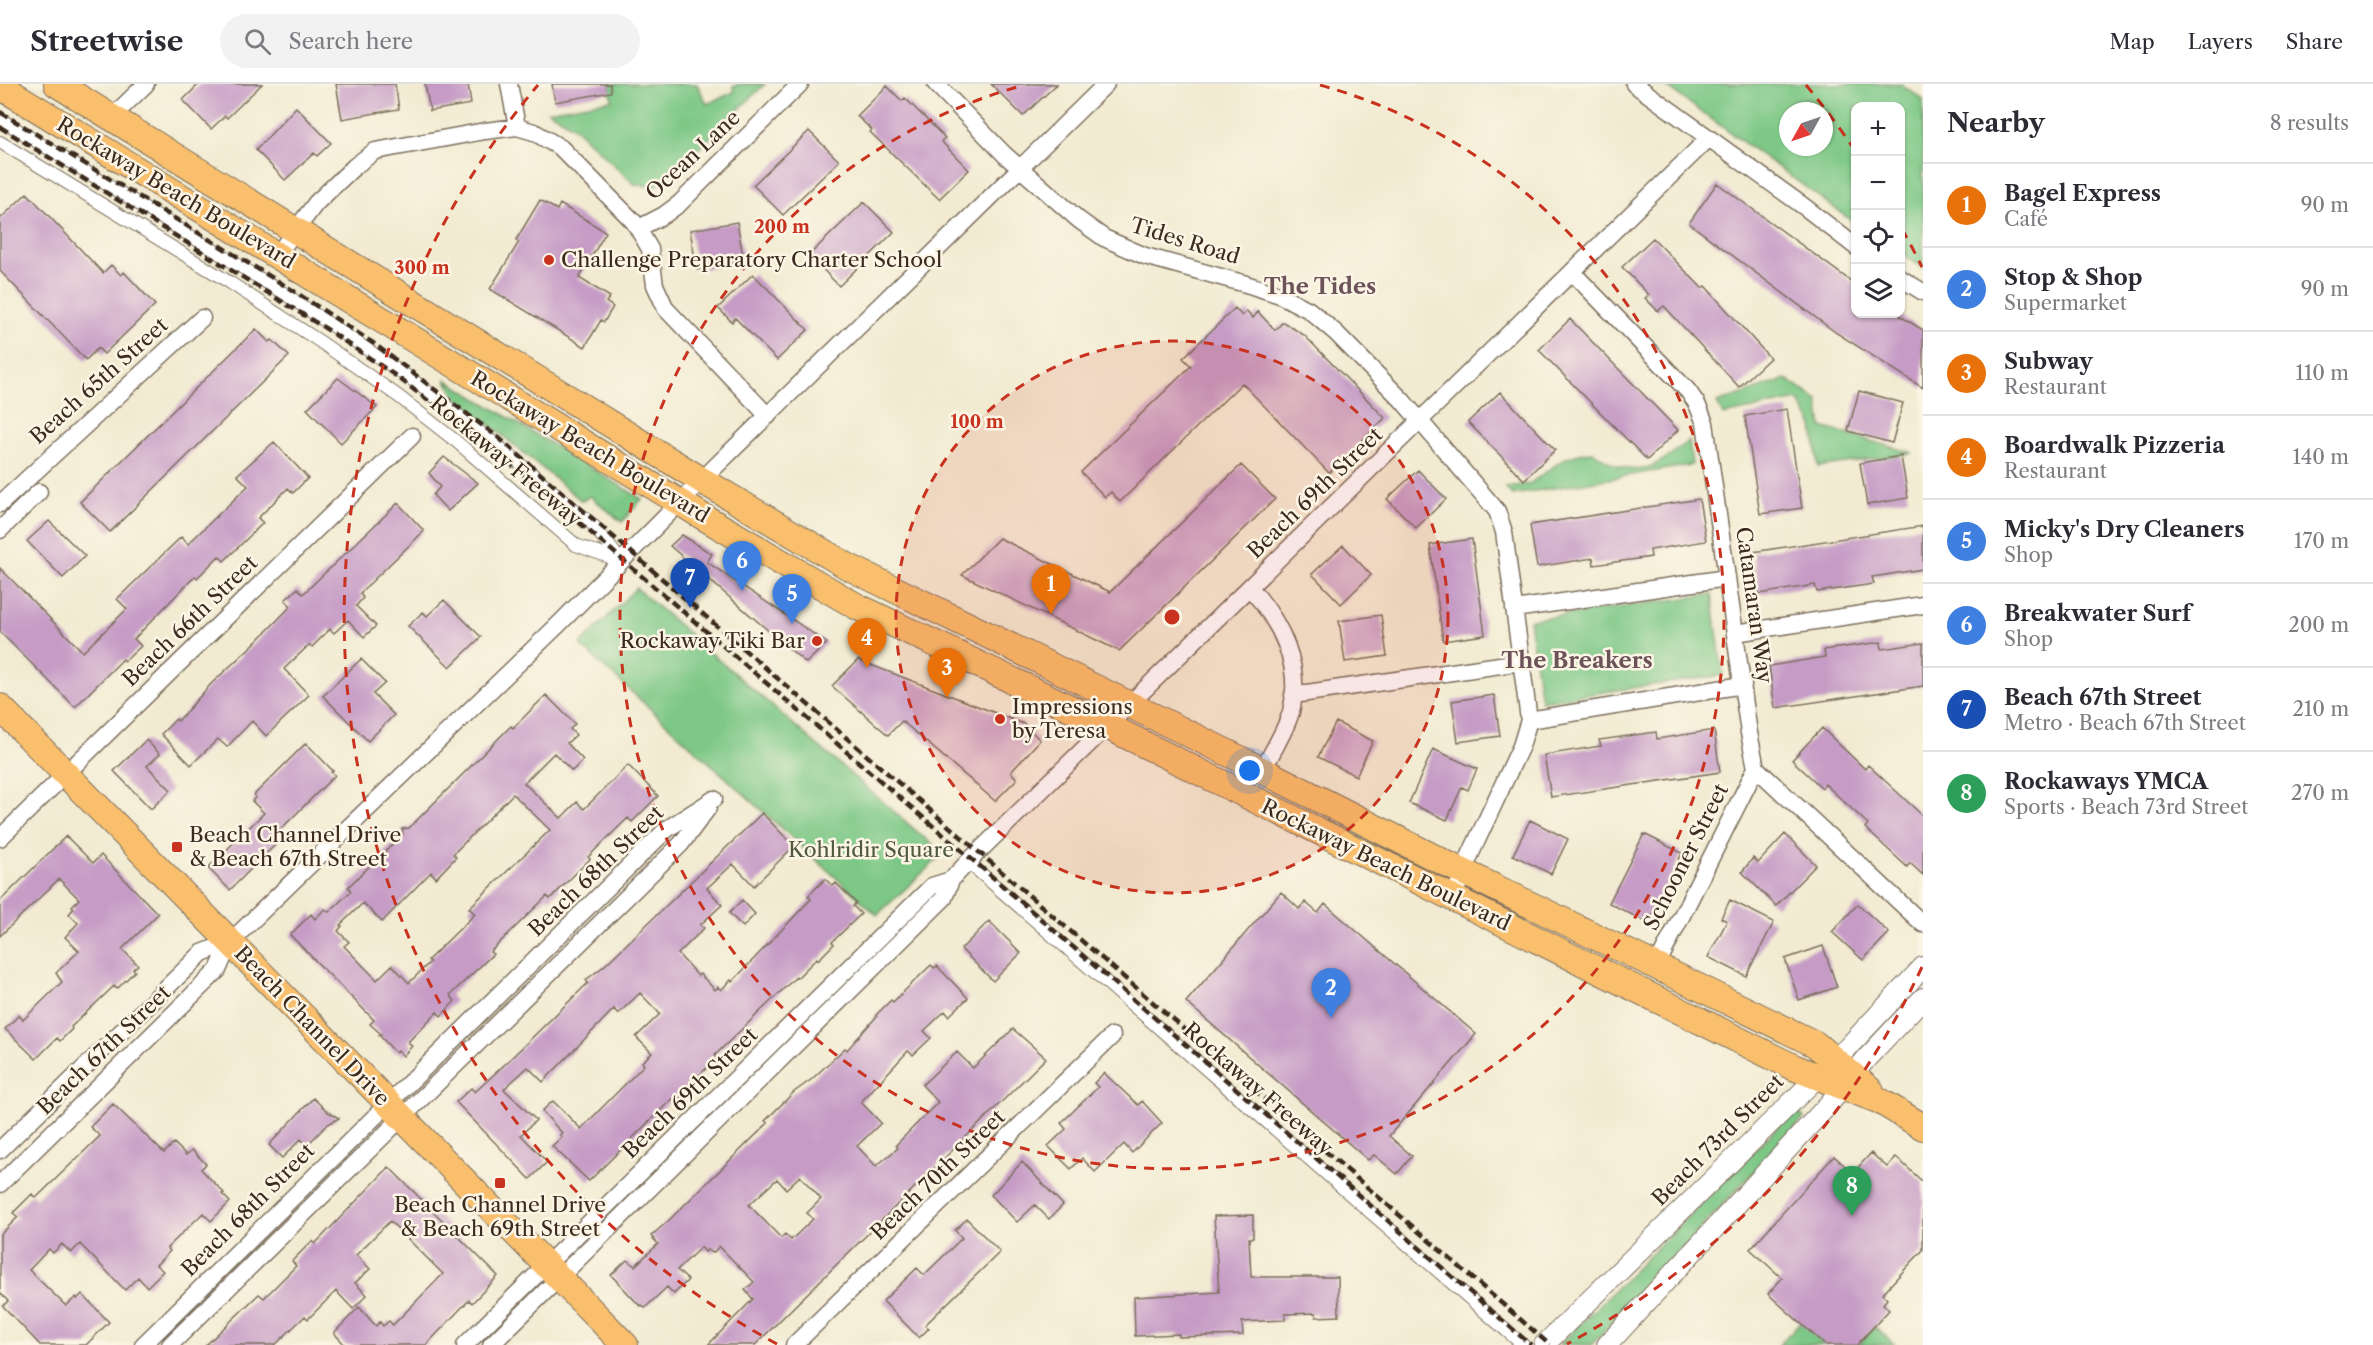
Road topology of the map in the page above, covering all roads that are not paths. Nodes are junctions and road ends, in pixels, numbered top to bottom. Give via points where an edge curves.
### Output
1 (57, 84) edge
2 (146, 84) edge
3 (509, 84) edge
4 (800, 84) edge
5 (936, 84) edge
6 (1106, 84) edge
7 (1634, 84) edge
8 (0, 86) edge
9 (112, 117) junction
10 (0, 119) edge
11 (517, 128) junction
12 (1710, 138) junction
13 (0, 142) edge
14 (1020, 168) junction
15 (639, 228) junction
16 (295, 229) junction
17 (1851, 243) edge
18 (277, 255) junction
19 (1572, 272) junction
20 (1905, 281) edge
21 (1923, 292) edge
22 (202, 318) dead end
23 (768, 416) junction
24 (1420, 421) junction
25 (412, 436) dead end
26 (703, 481) junction
27 (39, 492) dead end
28 (681, 502) junction
29 (0, 504) edge
30 (0, 530) edge
31 (621, 561) junction
32 (1727, 578) junction
33 (1250, 588) junction
34 (903, 595) junction
35 (1923, 605) edge
36 (1514, 609) junction
37 (888, 621) junction
38 (1735, 633) junction
39 (1521, 662) junction
40 (1743, 685) junction
41 (1293, 695) junction
42 (1131, 705) junction
43 (0, 707) edge
44 (1529, 720) junction
45 (1108, 727) junction
46 (1756, 768) junction
47 (1262, 771) junction
48 (65, 774) junction
49 (0, 838) edge
50 (968, 862) junction
51 (1464, 872) junction
52 (1453, 898) junction
53 (1923, 924) edge
54 (230, 942) junction
55 (1656, 967) junction
56 (1923, 967) edge
57 (1923, 998) edge
58 (1112, 1036) dead end
59 (1837, 1074) junction
60 (396, 1111) junction
61 (1923, 1127) edge
62 (0, 1150) edge
63 (0, 1184) edge
64 (553, 1271) junction
65 (143, 1345) edge
66 (170, 1345) edge
67 (465, 1345) edge
68 (491, 1345) edge
69 (625, 1345) edge
70 (794, 1345) edge
71 (1523, 1345) edge
72 (1544, 1345) edge
73 (1607, 1345) edge

1 - 9 main road, Rockaway Beach Boulevard
2 - 9 street
3 - 11 street
4 - 15 street, Ocean Lane via 679,204
5 - 14 street, Tides Road
6 - 14 street, Beach 67th Street
7 - 12 street
8 - 18 main road, Rockaway Beach Boulevard
9 - 16 main road, Rockaway Beach Boulevard
10 - 31 street, Rockaway Freeway via 282,292 414,381 593,525
11 - 15 street via 534,132 561,148
11 - 16 street via 375,151 322,197
12 - 17 street
12 - 19 street, Beach 69th Street
13 - 31 street, Rockaway Freeway via 319,341 457,442 576,545
14 - 23 street, Beach 67th Street
14 - 24 street, Tides Road via 1079,220 1117,244 1145,256 1272,293 1309,310 1349,345
15 - 23 street via 650,249 655,285 663,303
16 - 18 street
16 - 26 main road, Rockaway Beach Boulevard
18 - 28 main road, Rockaway Beach Boulevard
19 - 24 street, Beach 69th Street
19 - 32 street, Catamaran Way via 1700,409 1712,462
20 - 21 street
22 - 29 street, Beach 65th Street
23 - 26 street, Beach 67th Street
24 - 33 street, Beach 69th Street
24 - 36 street, Tides Road via 1497,511 1504,532
25 - 48 street, Beach 66th Street
26 - 28 street, Beach 67th Street
26 - 34 main road, Rockaway Beach Boulevard
27 - 30 street
28 - 31 street, Beach 67th Street
28 - 37 main road, Rockaway Beach Boulevard via 810,581
31 - 54 street, Beach 67th Street
32 - 36 street
32 - 38 street, Catamaran Way
33 - 41 street via 1272,614 1283,636 1291,664
33 - 42 street, Beach 69th Street
34 - 37 main road
34 - 42 main road, Rockaway Beach Boulevard
35 - 38 street
36 - 39 street, Tides Road
37 - 45 main road, Rockaway Beach Boulevard
38 - 40 street, Catamaran Way
39 - 41 street
39 - 44 street, Tides Road
40 - 44 street
40 - 46 street, Catamaran Way
41 - 47 street via 1288,720
42 - 45 street, Beach 69th Street
42 - 47 main road, Rockaway Beach Boulevard
43 - 48 main road, Beach Channel Drive
44 - 51 street via 1521,747
45 - 50 street, Beach 69th Street
45 - 52 main road, Rockaway Beach Boulevard
46 - 53 street
46 - 55 street, Schooner Street
47 - 51 main road, Rockaway Beach Boulevard
48 - 49 street, Beach 66th Street
48 - 54 main road, Beach Channel Drive
50 - 64 street, Beach 69th Street via 951,880 932,886
50 - 71 street, Rockaway Freeway
51 - 52 street
51 - 55 main road, Rockaway Beach Boulevard
52 - 59 main road, Rockaway Beach Boulevard via 1793,1067
54 - 60 main road, Beach Channel Drive
54 - 62 street, Beach 67th Street via 202,952
54 - 63 street, Beach 67th Street via 218,970
55 - 59 main road, Rockaway Beach Boulevard via 1822,1047
56 - 59 street, Beach 73rd Street
57 - 59 street, Beach 73rd Street
58 - 70 street, Beach 70th Street
59 - 61 main road, Rockaway Beach Boulevard
59 - 72 street, Beach 73rd Street
59 - 73 street, Beach 73rd Street
60 - 60 street, Beach 68th Street via 681,844 714,799 668,829
60 - 64 main road, Beach Channel Drive
60 - 65 street, Beach 68th Street
60 - 66 street, Beach 68th Street
64 - 67 street, Beach 69th Street
64 - 68 street, Beach 69th Street
64 - 69 main road, Beach Channel Drive

